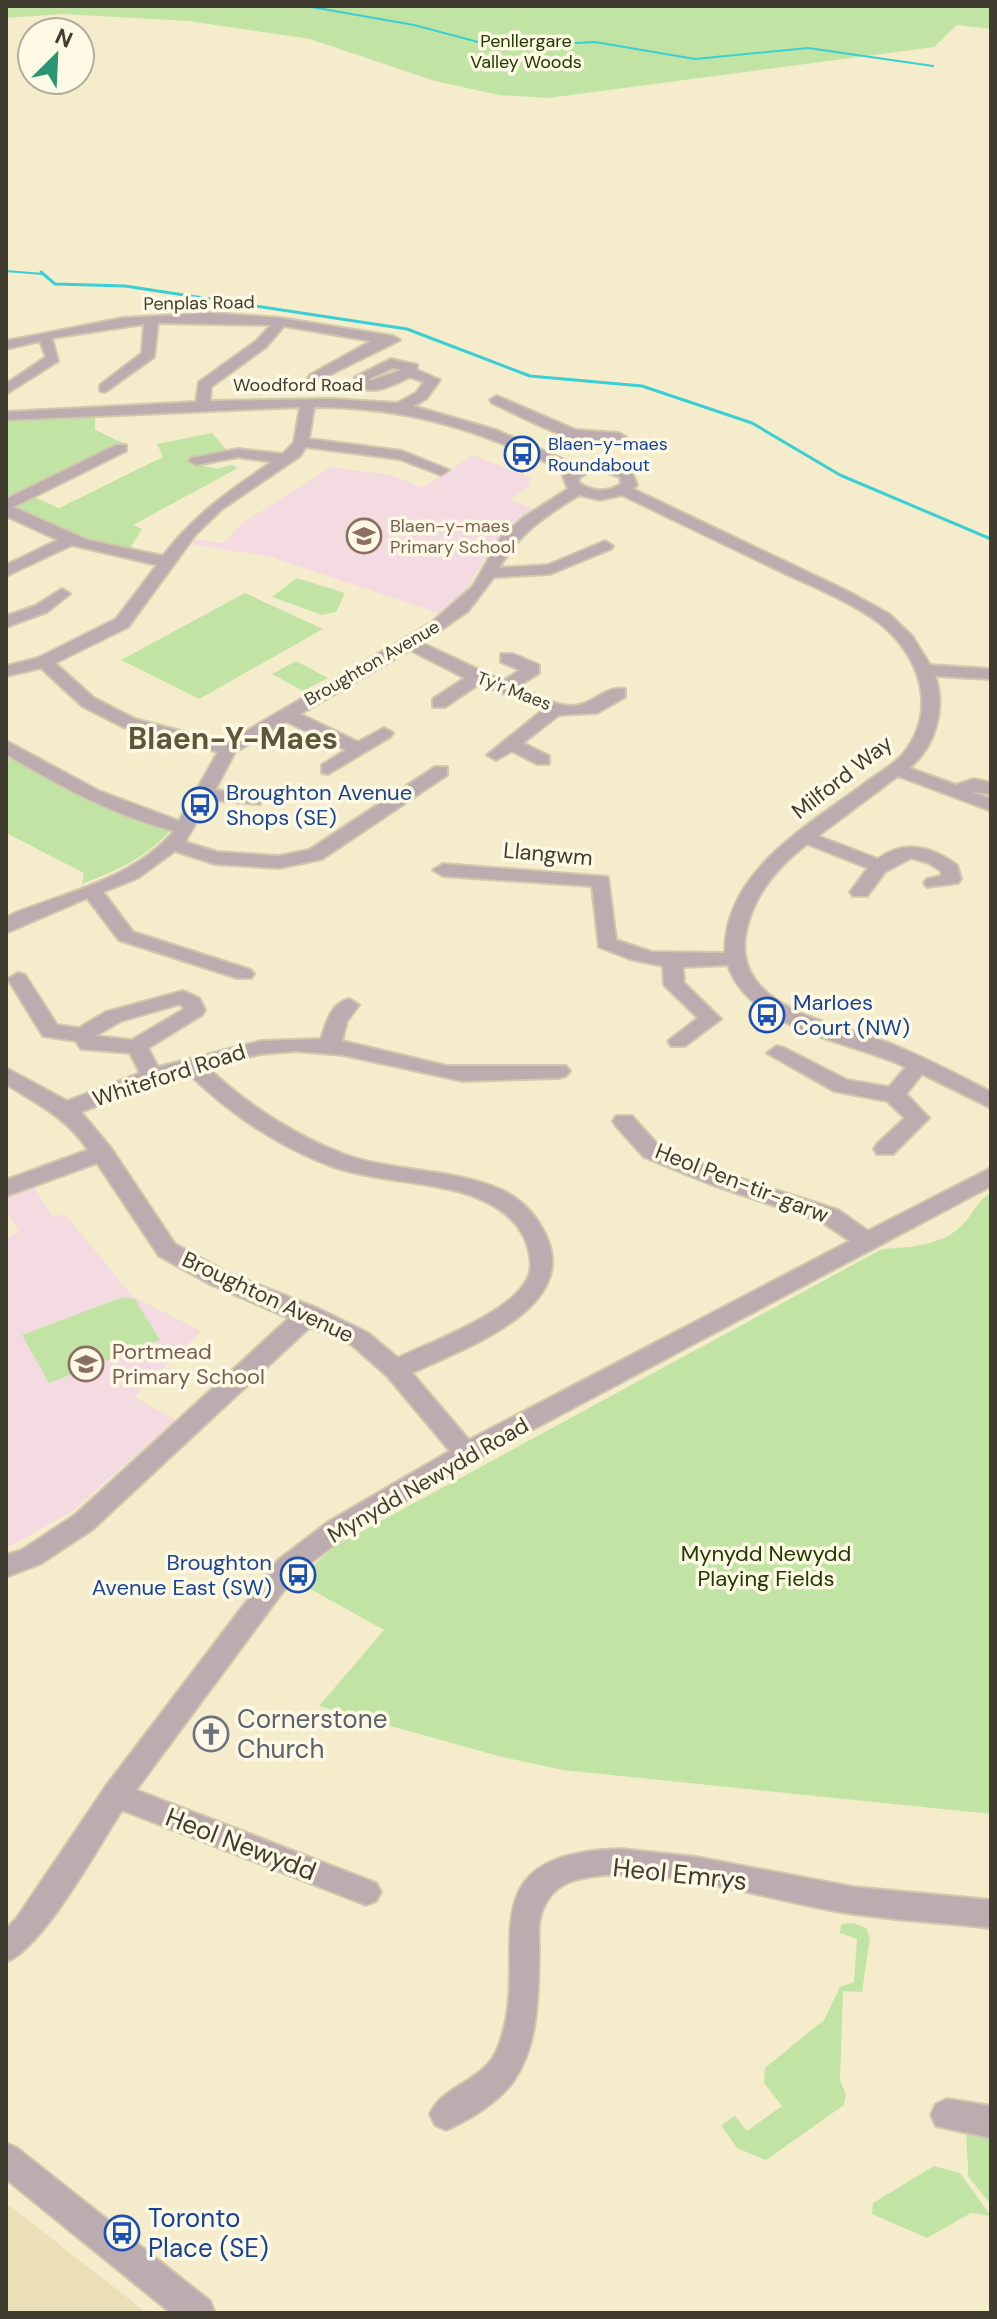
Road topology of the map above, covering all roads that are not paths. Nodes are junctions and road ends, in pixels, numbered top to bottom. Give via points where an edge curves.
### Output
1 (151, 320) junction
2 (281, 322) junction
3 (44, 335) junction
4 (6, 345) edge
5 (409, 372) dead end
6 (315, 378) dead end
7 (105, 388) dead end
8 (6, 390) edge
9 (508, 401) dead end
10 (308, 403) junction
11 (203, 405) junction
12 (400, 407) junction
13 (6, 416) edge
14 (551, 427) junction
15 (619, 437) dead end
16 (301, 442) junction
17 (521, 444) junction
18 (121, 448) dead end
19 (286, 459) junction
20 (208, 462) dead end
21 (441, 470) dead end
22 (577, 480) junction
23 (623, 490) junction
24 (6, 508) edge
25 (68, 541) junction
26 (605, 546) dead end
27 (6, 555) edge
28 (26, 561) junction
29 (164, 561) junction
30 (6, 571) edge
31 (489, 572) junction
32 (62, 594) dead end
33 (6, 622) edge
34 (410, 643) junction
35 (507, 658) dead end
36 (44, 662) junction
37 (924, 670) junction
38 (6, 671) edge
39 (991, 674) edge
40 (478, 677) junction
41 (505, 687) junction
42 (619, 693) dead end
43 (439, 703) dead end
44 (557, 708) junction
45 (285, 714) junction
46 (384, 733) dead end
47 (6, 746) edge
48 (228, 749) junction
49 (359, 749) junction
50 (543, 760) dead end
51 (328, 769) dead end
52 (896, 769) junction
53 (441, 771) dead end
54 (991, 789) edge
55 (957, 792) junction
56 (204, 794) junction
57 (254, 800) dead end
58 (991, 805) edge
59 (185, 828) junction
60 (805, 837) junction
61 (173, 844) junction
62 (879, 866) junction
63 (443, 870) dead end
64 (934, 883) dead end
65 (91, 890) junction
66 (860, 892) dead end
67 (6, 927) edge
68 (734, 959) junction
69 (673, 962) junction
70 (244, 974) dead end
71 (17, 990) edge
72 (335, 1014) dead end
73 (84, 1035) junction
74 (678, 1041) dead end
75 (330, 1046) junction
76 (137, 1047) junction
77 (777, 1053) dead end
78 (191, 1064) junction
79 (919, 1064) junction
80 (559, 1071) dead end
81 (6, 1075) edge
82 (153, 1077) junction
83 (894, 1095) junction
84 (991, 1101) edge
85 (65, 1110) junction
86 (624, 1121) dead end
87 (885, 1149) dead end
88 (103, 1153) junction
89 (991, 1176) edge
90 (6, 1188) edge
91 (865, 1240) junction
92 (309, 1314) junction
93 (396, 1370) junction
94 (466, 1453) junction
95 (6, 1566) edge
96 (116, 1795) junction
97 (366, 1892) dead end
98 (991, 1914) edge
99 (6, 1948) edge
100 (446, 2114) dead end
101 (947, 2115) dead end
102 (991, 2122) edge
103 (6, 2159) edge
104 (198, 2313) edge

1 - 2 street, Penplas Road
1 - 3 street, Penplas Road
1 - 7 street via 149,354
2 - 6 street, Penplas Road via 389,339
2 - 11 street via 261,344 204,385
3 - 4 street, Penplas Road
3 - 8 street via 53,358
5 - 12 street via 433,380 421,396
9 - 14 street
10 - 11 street, Woodford Road
10 - 12 street, Woodford Road
10 - 16 street
11 - 13 street, Woodford Road
12 - 17 street, Woodford Road
14 - 15 street via 592,439
14 - 17 street
16 - 19 street
16 - 21 street via 402,455
17 - 22 street, Woodford Road
18 - 24 street via 87,461
19 - 20 street via 238,453
19 - 29 street via 217,506
22 - 23 street, Woodford Road via 606,495
22 - 23 street, Woodford Road via 594,467 617,469 630,480
22 - 31 street, Broughton Avenue via 507,540
23 - 37 street, Milford Way via 883,618 906,640
24 - 25 street
25 - 28 street
25 - 29 street
26 - 31 street via 540,574
27 - 28 street
28 - 30 street
29 - 36 street via 122,623
31 - 34 street, Broughton Avenue via 462,608
32 - 33 street via 41,609
34 - 40 street, Ty'r Maes
34 - 45 street, Broughton Avenue
35 - 41 street via 533,669
36 - 38 street
36 - 48 street via 88,702 129,723
37 - 39 street
37 - 52 street, Milford Way via 932,718 910,758
40 - 41 street, Ty'r Maes
40 - 43 street
41 - 44 street, Ty'r Maes
42 - 44 street, Ty'r Maes via 591,709
44 - 50 street via 503,749
45 - 48 street, Broughton Avenue
45 - 49 street
46 - 49 street
47 - 59 street via 65,782 153,821
48 - 56 street
49 - 51 street
52 - 55 street
52 - 60 street, Milford Way
53 - 61 street via 315,855 279,862 215,858
54 - 55 street via 974,784
55 - 58 street
56 - 57 street
56 - 59 street
59 - 61 street
60 - 62 street
60 - 68 street, Milford Way via 778,857 747,893 734,933
61 - 65 street via 142,868
62 - 64 street via 899,852 919,853 952,871 951,879
62 - 66 street
63 - 69 street, Llangwm via 601,881 606,943 626,954
65 - 67 street
65 - 70 street via 126,936 185,963
68 - 69 street, Llangwm
68 - 79 street via 744,980 777,1010
69 - 74 street via 674,985 711,1019
71 - 73 street via 50,1031
72 - 75 street
73 - 76 street via 88,1044
73 - 76 street via 96,1024 162,1002 183,997 192,1003 195,1010 188,1017 148,1033
75 - 78 street, Whiteford Road via 257,1047
75 - 80 street, Whiteford Road via 432,1071 490,1076
76 - 82 street
77 - 83 street via 842,1086
78 - 82 street, Whiteford Road
78 - 93 street via 230,1103 337,1160 477,1189 505,1200 529,1221 540,1248 541,1274 534,1287 510,1312
79 - 83 street
79 - 84 street
81 - 85 street, Broughton Avenue
82 - 85 street, Whiteford Road
83 - 87 street via 918,1118
85 - 88 street, Broughton Avenue
86 - 91 street, Heol Pen-tir-garw via 652,1152 830,1216
88 - 90 street
88 - 92 street, Broughton Avenue via 167,1250 220,1279
89 - 91 street, Mynydd Newydd Road
91 - 94 street, Mynydd Newydd Road
92 - 93 street, Broughton Avenue via 360,1339
92 - 95 street via 84,1522 31,1557
93 - 94 street, Broughton Avenue
94 - 96 street, Mynydd Newydd Road via 337,1529 287,1567
96 - 97 street, Heol Newydd
96 - 99 street, Mynydd Newydd Road via 27,1929
98 - 100 street, Heol Emrys via 834,1897 646,1865 561,1870 530,1900 512,2055 502,2072
101 - 102 street
103 - 104 street

